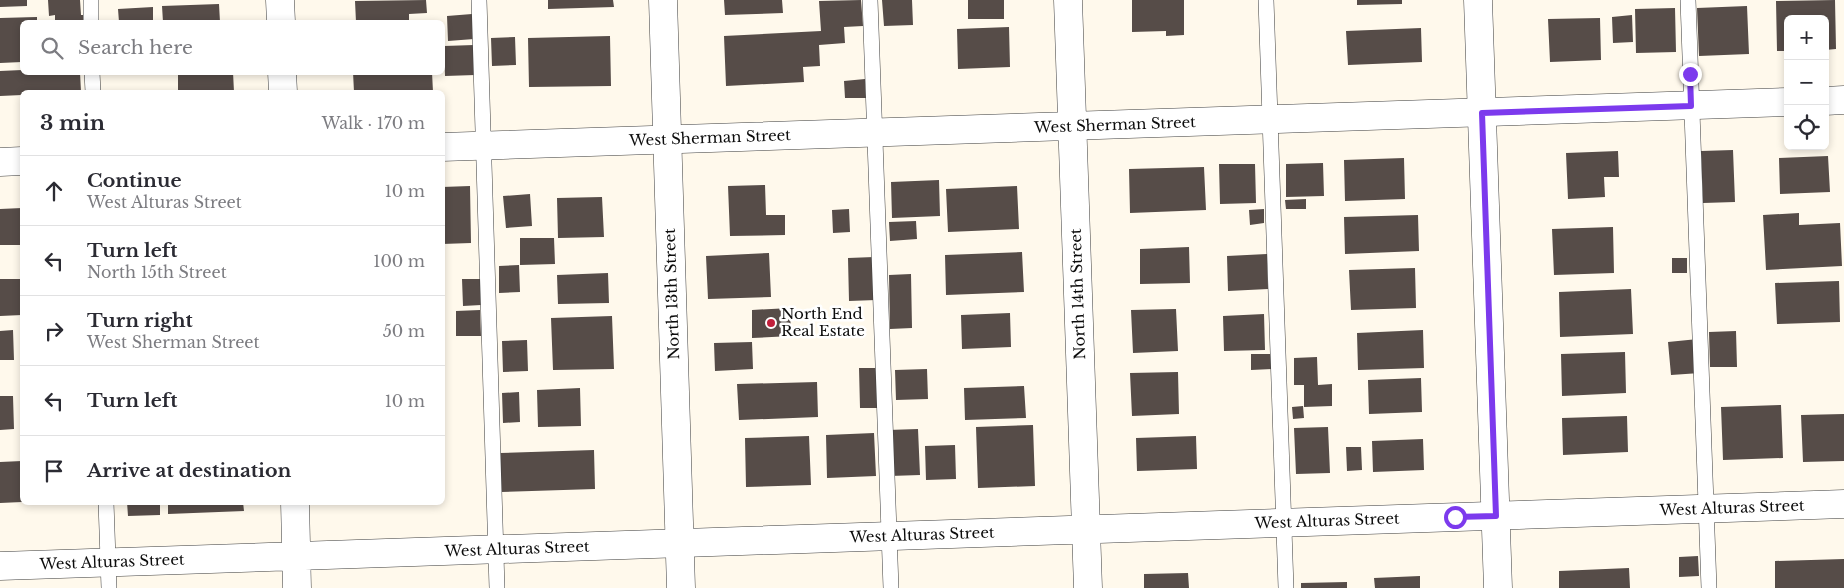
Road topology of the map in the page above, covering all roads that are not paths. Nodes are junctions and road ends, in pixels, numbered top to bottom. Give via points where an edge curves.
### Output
1 (91, 0) edge
2 (280, 0) edge
3 (478, 0) edge
4 (663, 0) edge
5 (870, 0) edge
6 (1068, 0) edge
7 (1266, 0) edge
8 (1478, 0) edge
9 (1688, 0) edge
10 (92, 20) edge
11 (281, 20) edge
12 (92, 75) edge
13 (282, 75) edge
14 (93, 90) edge
15 (283, 90) edge
16 (1844, 100) edge
17 (1829, 101) edge
18 (1784, 102) edge
19 (1691, 106) junction
20 (1482, 113) junction
21 (1270, 120) junction
22 (1072, 126) junction
23 (874, 133) junction
24 (667, 140) junction
25 (483, 146) junction
26 (445, 147) edge
27 (20, 161) edge
28 (0, 162) edge
29 (1844, 504) edge
30 (106, 505) edge
31 (295, 505) edge
32 (1706, 508) junction
33 (1496, 516) junction
34 (1284, 523) junction
35 (1086, 529) junction
36 (889, 536) junction
37 (680, 543) junction
38 (496, 549) junction
39 (296, 556) junction
40 (0, 566) edge
41 (109, 575) edge
42 (297, 588) edge
43 (497, 588) edge
44 (682, 588) edge
45 (891, 588) edge
46 (1088, 588) edge
47 (1286, 588) edge
48 (1498, 588) edge
49 (1709, 588) edge

1 - 10 lane
2 - 11 street
3 - 25 lane
4 - 24 street, North 13th Street
5 - 23 lane
6 - 22 street, North 14th Street
7 - 21 lane
8 - 20 street
9 - 19 lane
12 - 14 lane
13 - 15 street
16 - 17 street
18 - 19 street, West Sherman Street
19 - 20 street, West Sherman Street
19 - 32 lane
20 - 21 street, West Sherman Street
20 - 33 street
21 - 22 street, West Sherman Street
21 - 34 lane
22 - 23 street, West Sherman Street
22 - 35 street, North 14th Street
23 - 24 street, West Sherman Street
23 - 36 lane
24 - 25 street, West Sherman Street
24 - 37 street, North 13th Street
25 - 26 street, West Sherman Street
25 - 38 lane
27 - 28 street
29 - 32 street, West Alturas Street
30 - 41 lane
31 - 39 street
32 - 33 street, West Alturas Street
32 - 49 lane
33 - 34 street, West Alturas Street
33 - 48 street
34 - 35 street, West Alturas Street
34 - 47 lane
35 - 36 street, West Alturas Street
35 - 46 street, North 14th Street
36 - 37 street, West Alturas Street
36 - 45 lane
37 - 38 street, West Alturas Street
37 - 44 street, North 13th Street
38 - 39 street, West Alturas Street
38 - 43 lane
39 - 41 street, West Alturas Street
39 - 42 street
40 - 41 street, West Alturas Street

